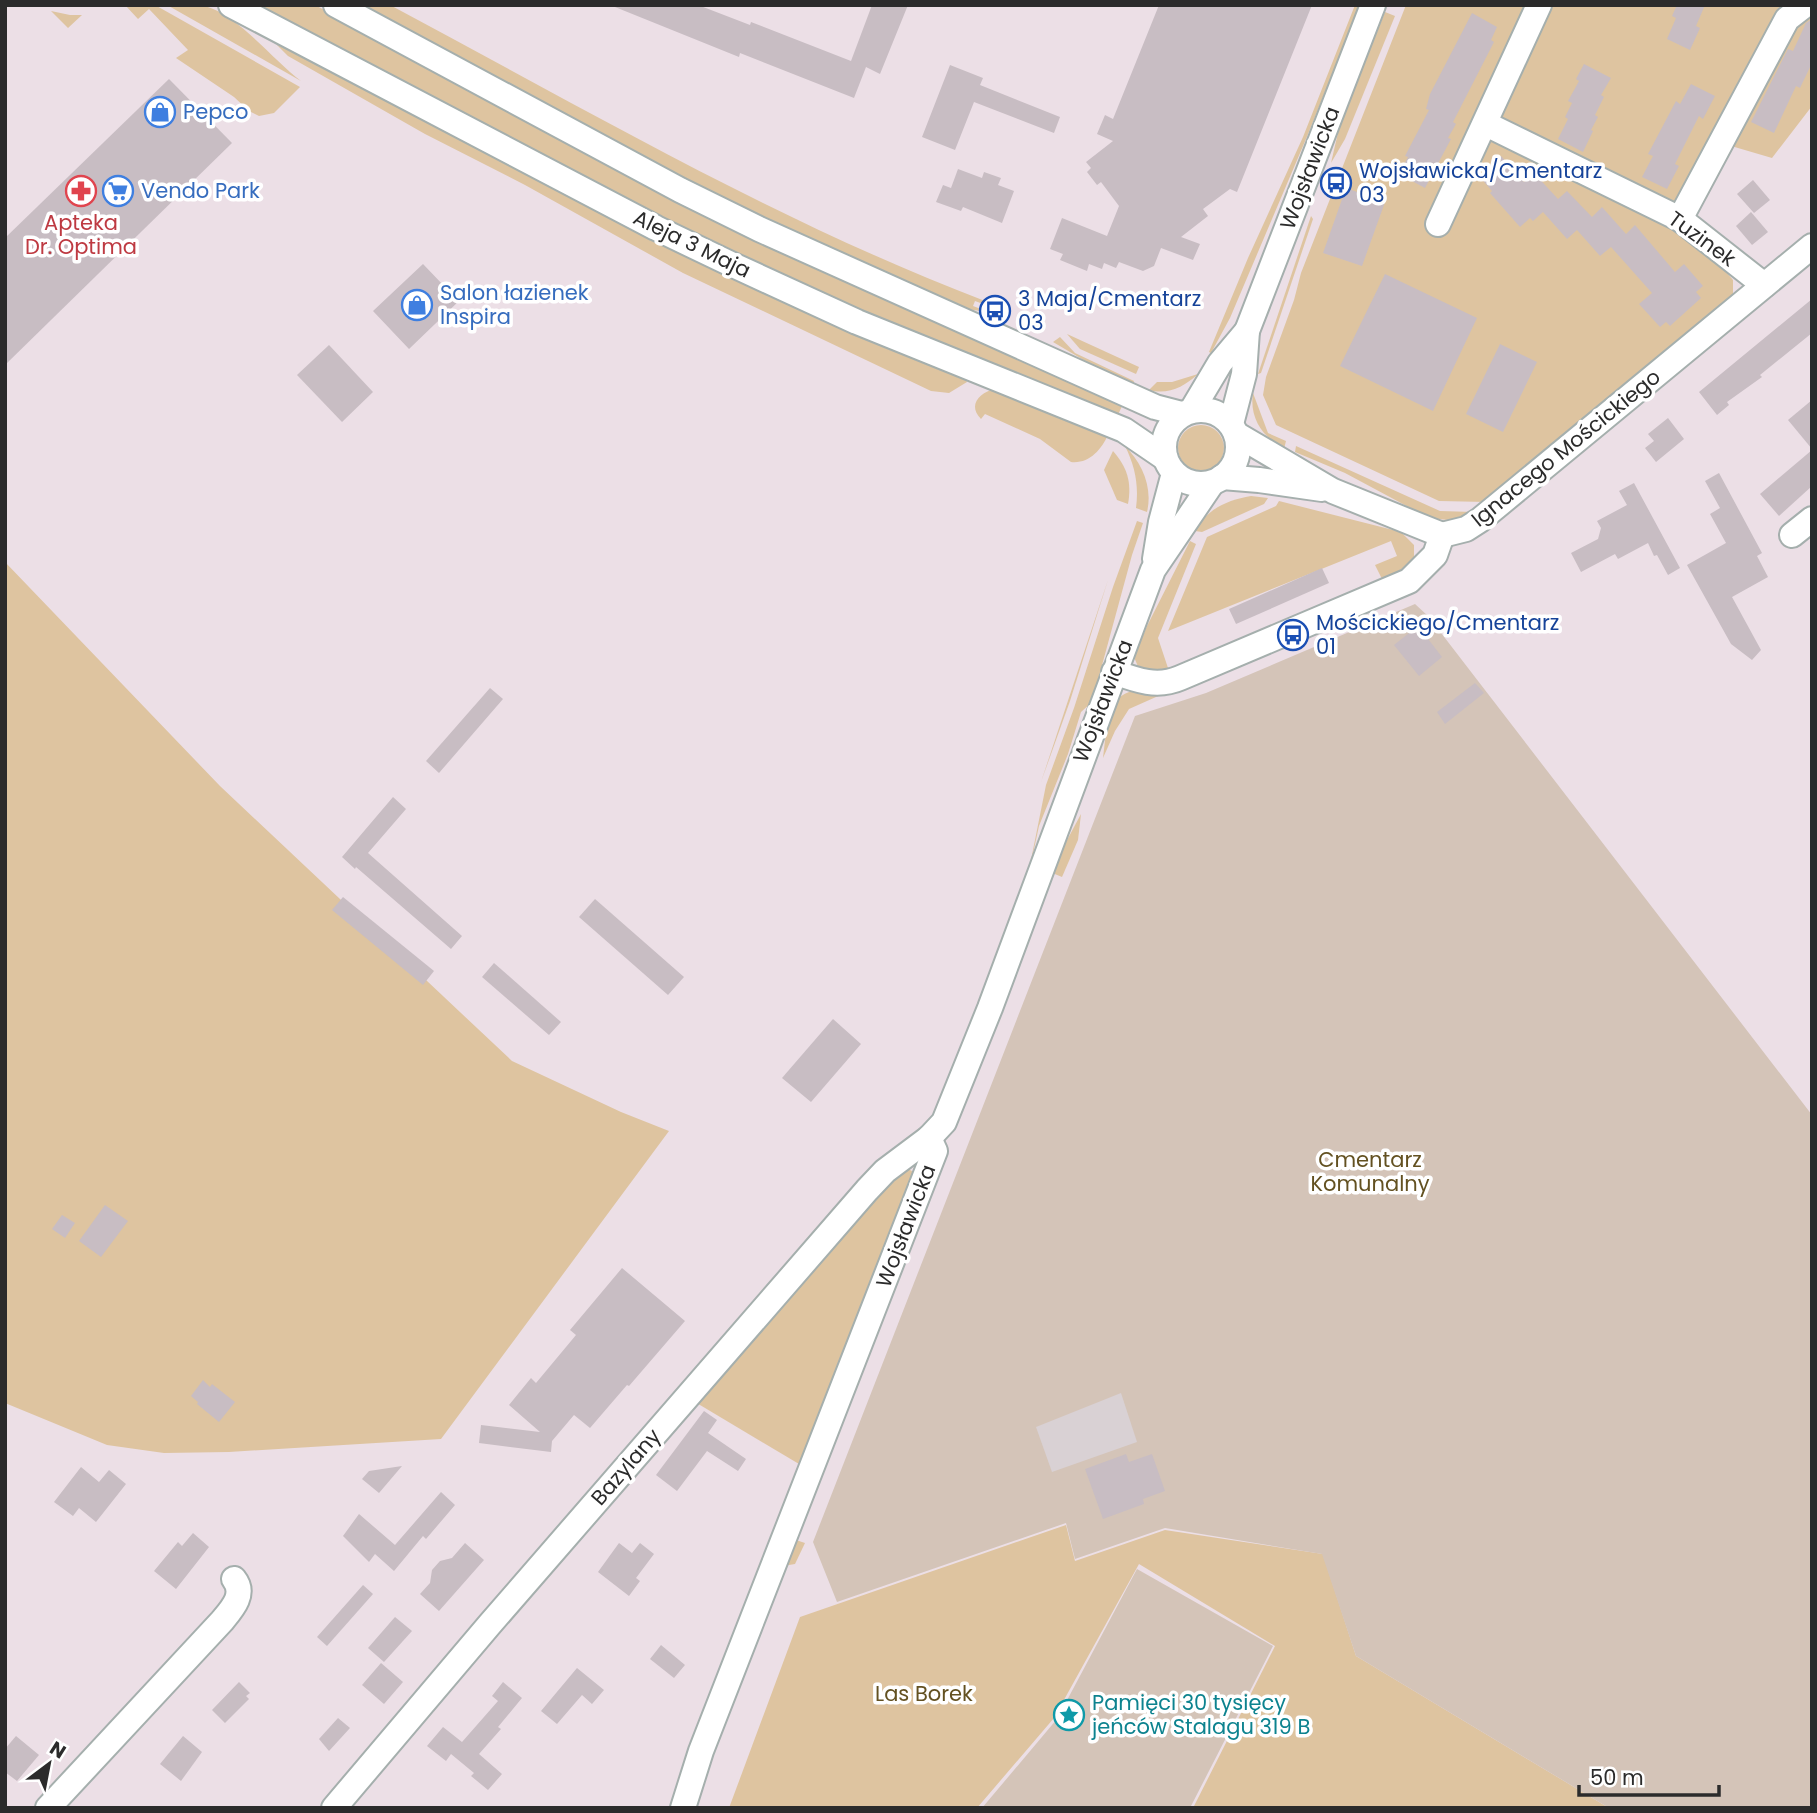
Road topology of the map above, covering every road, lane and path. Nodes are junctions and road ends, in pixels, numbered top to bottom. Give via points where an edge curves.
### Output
1 (231, 5) edge
2 (337, 5) edge
3 (1373, 5) edge
4 (1539, 5) edge
5 (1805, 5) edge
6 (1486, 124) junction
7 (1681, 219) junction
8 (1438, 224) dead end
9 (1812, 246) edge
10 (1764, 285) junction
11 (1247, 331) junction
12 (1187, 412) junction
13 (1234, 429) junction
14 (1169, 465) junction
15 (1217, 480) junction
16 (1333, 491) junction
17 (1812, 519) edge
18 (1442, 535) junction
19 (1792, 536) dead end
20 (1153, 570) junction
21 (1114, 672) junction
22 (929, 1138) junction
23 (233, 1579) dead end
24 (48, 1808) edge
25 (334, 1808) edge
26 (684, 1808) edge

1 - 14 street, Aleja 3 Maja via 656,228 857,321 1124,430
2 - 12 street, Aleja 3 Maja via 759,229 1155,407
3 - 11 street, Wojsławicka
4 - 6 street
5 - 7 street via 1787,19
6 - 7 street, Tuzinek
6 - 8 street
7 - 10 street, Tuzinek
9 - 10 street, Ignacego Mościckiego
10 - 18 street, Ignacego Mościckiego via 1480,520
11 - 12 street, Wojsławicka
11 - 13 street, Wojsławicka
12 - 13 street via 1207,410
12 - 14 street via 1172,422 1166,433 1163,446
13 - 15 street via 1237,458
13 - 16 street
14 - 15 street via 1185,481
14 - 20 street, Wojsławicka
15 - 16 street via 1259,480
15 - 20 street, Wojsławicka
16 - 18 street
17 - 19 street
18 - 21 street via 1435,555 1409,581 1180,678 1154,683
20 - 21 street, Wojsławicka
21 - 22 street, Wojsławicka via 957,1093 944,1122
22 - 25 street, Bazylany via 896,1161 867,1190
22 - 26 street, Wojsławicka via 935,1151 701,1752
23 - 24 street via 239,1595 222,1621

